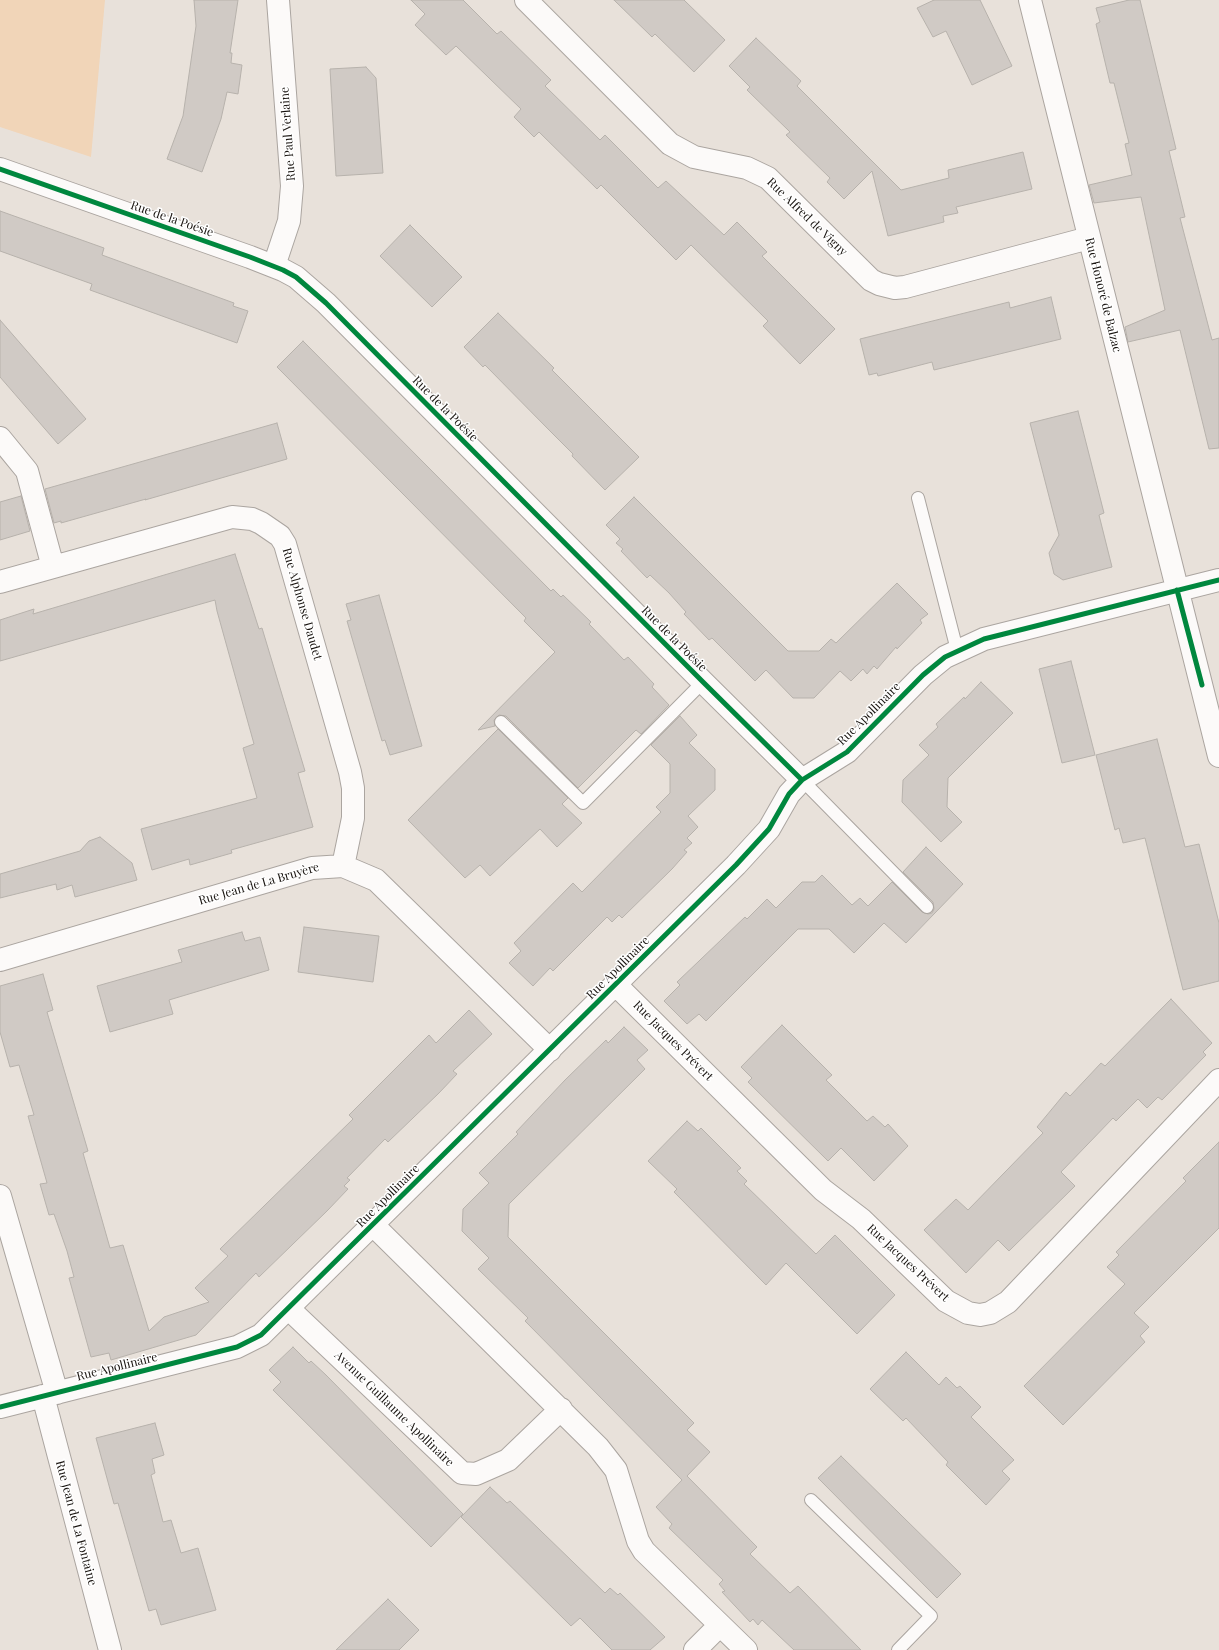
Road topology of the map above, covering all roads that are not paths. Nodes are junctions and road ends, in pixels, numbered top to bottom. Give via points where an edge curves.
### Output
1 (278, 0) edge
2 (526, 0) edge
3 (1030, 0) edge
4 (0, 170) edge
5 (1089, 238) junction
6 (274, 266) junction
7 (0, 438) edge
8 (918, 498) dead end
9 (53, 567) junction
10 (1219, 580) edge
11 (0, 582) edge
12 (1178, 590) junction
13 (957, 650) junction
14 (703, 682) junction
15 (501, 722) dead end
16 (1219, 756) edge
17 (802, 780) junction
18 (343, 866) junction
19 (927, 907) dead end
20 (0, 960) edge
21 (616, 985) junction
22 (550, 1050) junction
23 (1219, 1080) edge
24 (0, 1196) edge
25 (374, 1225) junction
26 (289, 1309) junction
27 (50, 1394) junction
28 (0, 1407) edge
29 (561, 1409) junction
30 (811, 1500) dead end
31 (720, 1626) junction
32 (110, 1650) edge
33 (695, 1650) edge
34 (746, 1650) edge
35 (898, 1650) edge

1 - 6 street, Rue Paul Verlaine via 292,186 289,221
2 - 5 street, Rue Alfred de Vigny via 670,144 694,157 747,168 768,178 871,280 879,284 895,288 905,287
3 - 5 street, Rue Honoré de Balzac
4 - 6 street, Rue de la Poésie
5 - 12 street, Rue Honoré de Balzac
6 - 14 street, Rue de la Poésie via 296,277 326,303
7 - 9 street via 27,472
8 - 13 lane
9 - 11 street, Rue Alphonse Daudet
9 - 18 street, Rue Alphonse Daudet via 232,517 252,519 280,536 285,544 350,772 353,818
10 - 12 street, Rue Apollinaire
12 - 13 street, Rue Apollinaire via 984,640
12 - 16 street
13 - 17 street, Rue Apollinaire via 945,656 924,675 847,752
14 - 15 lane via 583,803
14 - 17 street, Rue de la Poésie
17 - 19 lane
17 - 21 street, Rue Apollinaire via 789,794 762,838
18 - 20 street, Rue Jean de La Bruyère via 312,868
18 - 22 street, Rue Jean de La Bruyère via 376,880
21 - 22 street, Rue Apollinaire
21 - 23 street, Rue Jacques Prévert via 823,1190 861,1219 946,1300 974,1314 990,1313 1008,1302
22 - 25 street, Rue Apollinaire
24 - 27 street, Rue Jean de La Fontaine
25 - 26 street, Rue Apollinaire
25 - 29 street
26 - 27 street, Rue Apollinaire via 261,1335 237,1347
26 - 29 street, Avenue Guillaume Apollinaire via 462,1473 476,1474 508,1460
27 - 28 street, Rue Apollinaire
27 - 32 street, Rue Jean de La Fontaine
29 - 31 street via 598,1447 616,1470 638,1541 644,1551
30 - 35 lane via 930,1616
31 - 33 street
31 - 34 street

